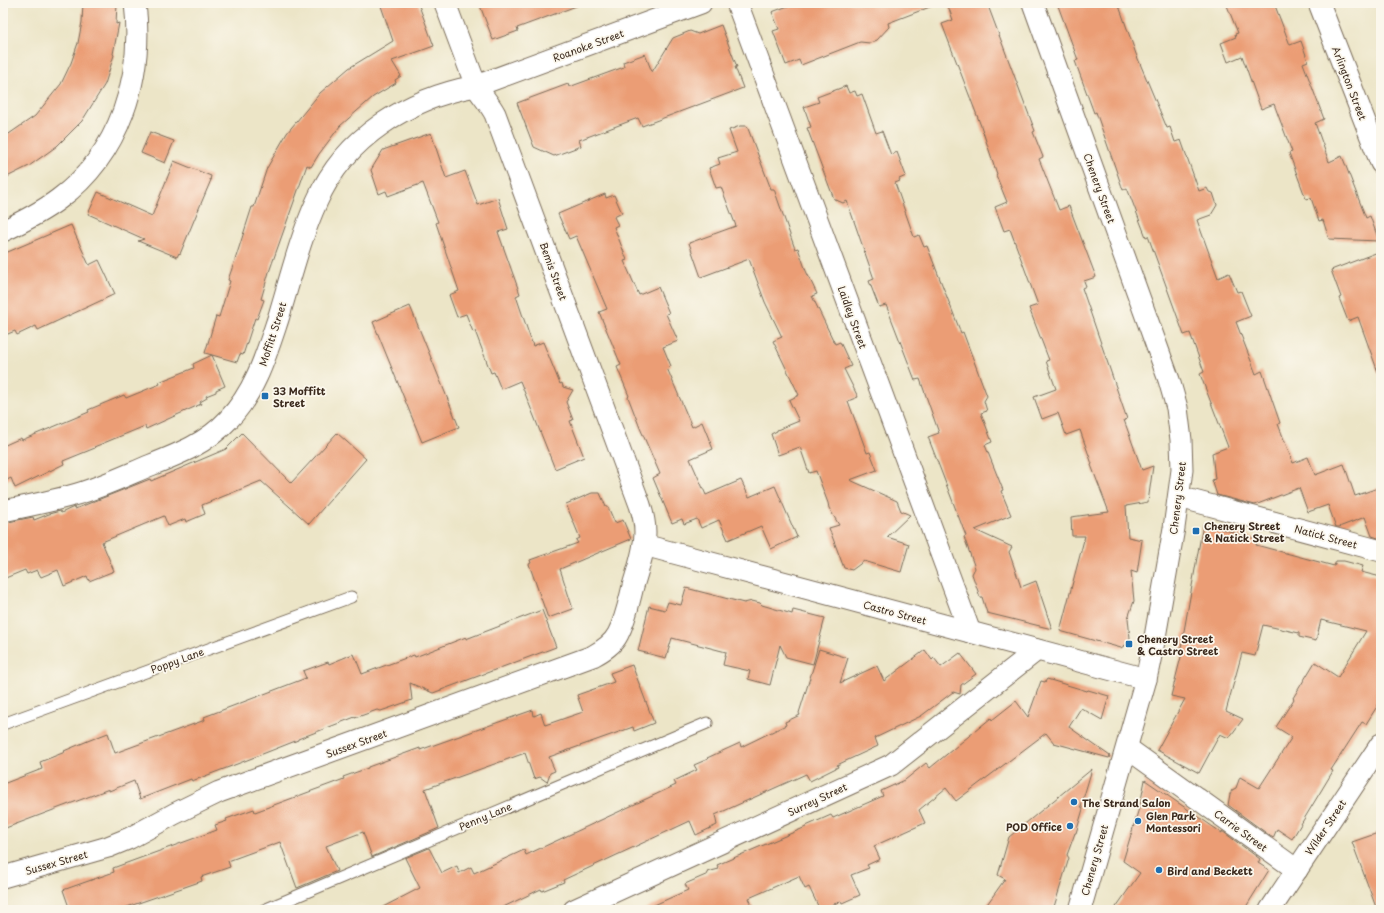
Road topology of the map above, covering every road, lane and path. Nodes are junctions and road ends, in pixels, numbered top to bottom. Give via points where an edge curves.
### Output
1 (135, 3) edge
2 (445, 3) edge
3 (701, 3) edge
4 (736, 3) edge
5 (1033, 3) edge
6 (1319, 3) edge
7 (476, 86) junction
8 (1381, 163) edge
9 (3, 231) edge
10 (1179, 498) junction
11 (3, 511) edge
12 (644, 545) junction
13 (1381, 551) edge
14 (351, 597) dead end
15 (970, 632) junction
16 (1037, 650) junction
17 (1146, 679) junction
18 (707, 722) dead end
19 (3, 724) edge
20 (1381, 744) edge
21 (1126, 748) junction
22 (1297, 870) junction
23 (3, 877) edge
24 (264, 910) edge
25 (574, 910) edge
26 (1080, 910) edge
27 (1270, 910) edge

1 - 9 street via 137,52 133,80 125,109 113,136 98,160 60,198 37,214
2 - 7 street, Bemis Street
3 - 7 street, Roanoke Street
4 - 15 street, Laidley Street
5 - 10 street, Chenery Street via 1169,380 1177,408 1181,440 1182,470
6 - 8 street, Arlington Street
7 - 11 street, Moffitt Street via 455,90 413,106 387,120 345,156 330,177 308,223 265,360 255,382 243,402 212,435 177,455 89,490
7 - 12 street, Bemis Street via 495,114 638,497 644,519
10 - 13 street, Natick Street
10 - 17 street, Chenery Street
12 - 15 street, Castro Street
12 - 23 street, Sussex Street via 618,634 612,643 594,656 220,792 108,847
14 - 19 lane, Poppy Lane
15 - 16 street, Castro Street
16 - 17 street, Castro Street
16 - 25 street, Surrey Street via 891,765
17 - 21 street, Chenery Street
18 - 24 lane, Penny Lane
20 - 22 street, Wilder Street
21 - 22 street, Carrie Street
21 - 26 street, Chenery Street
22 - 27 street, Wilder Street

